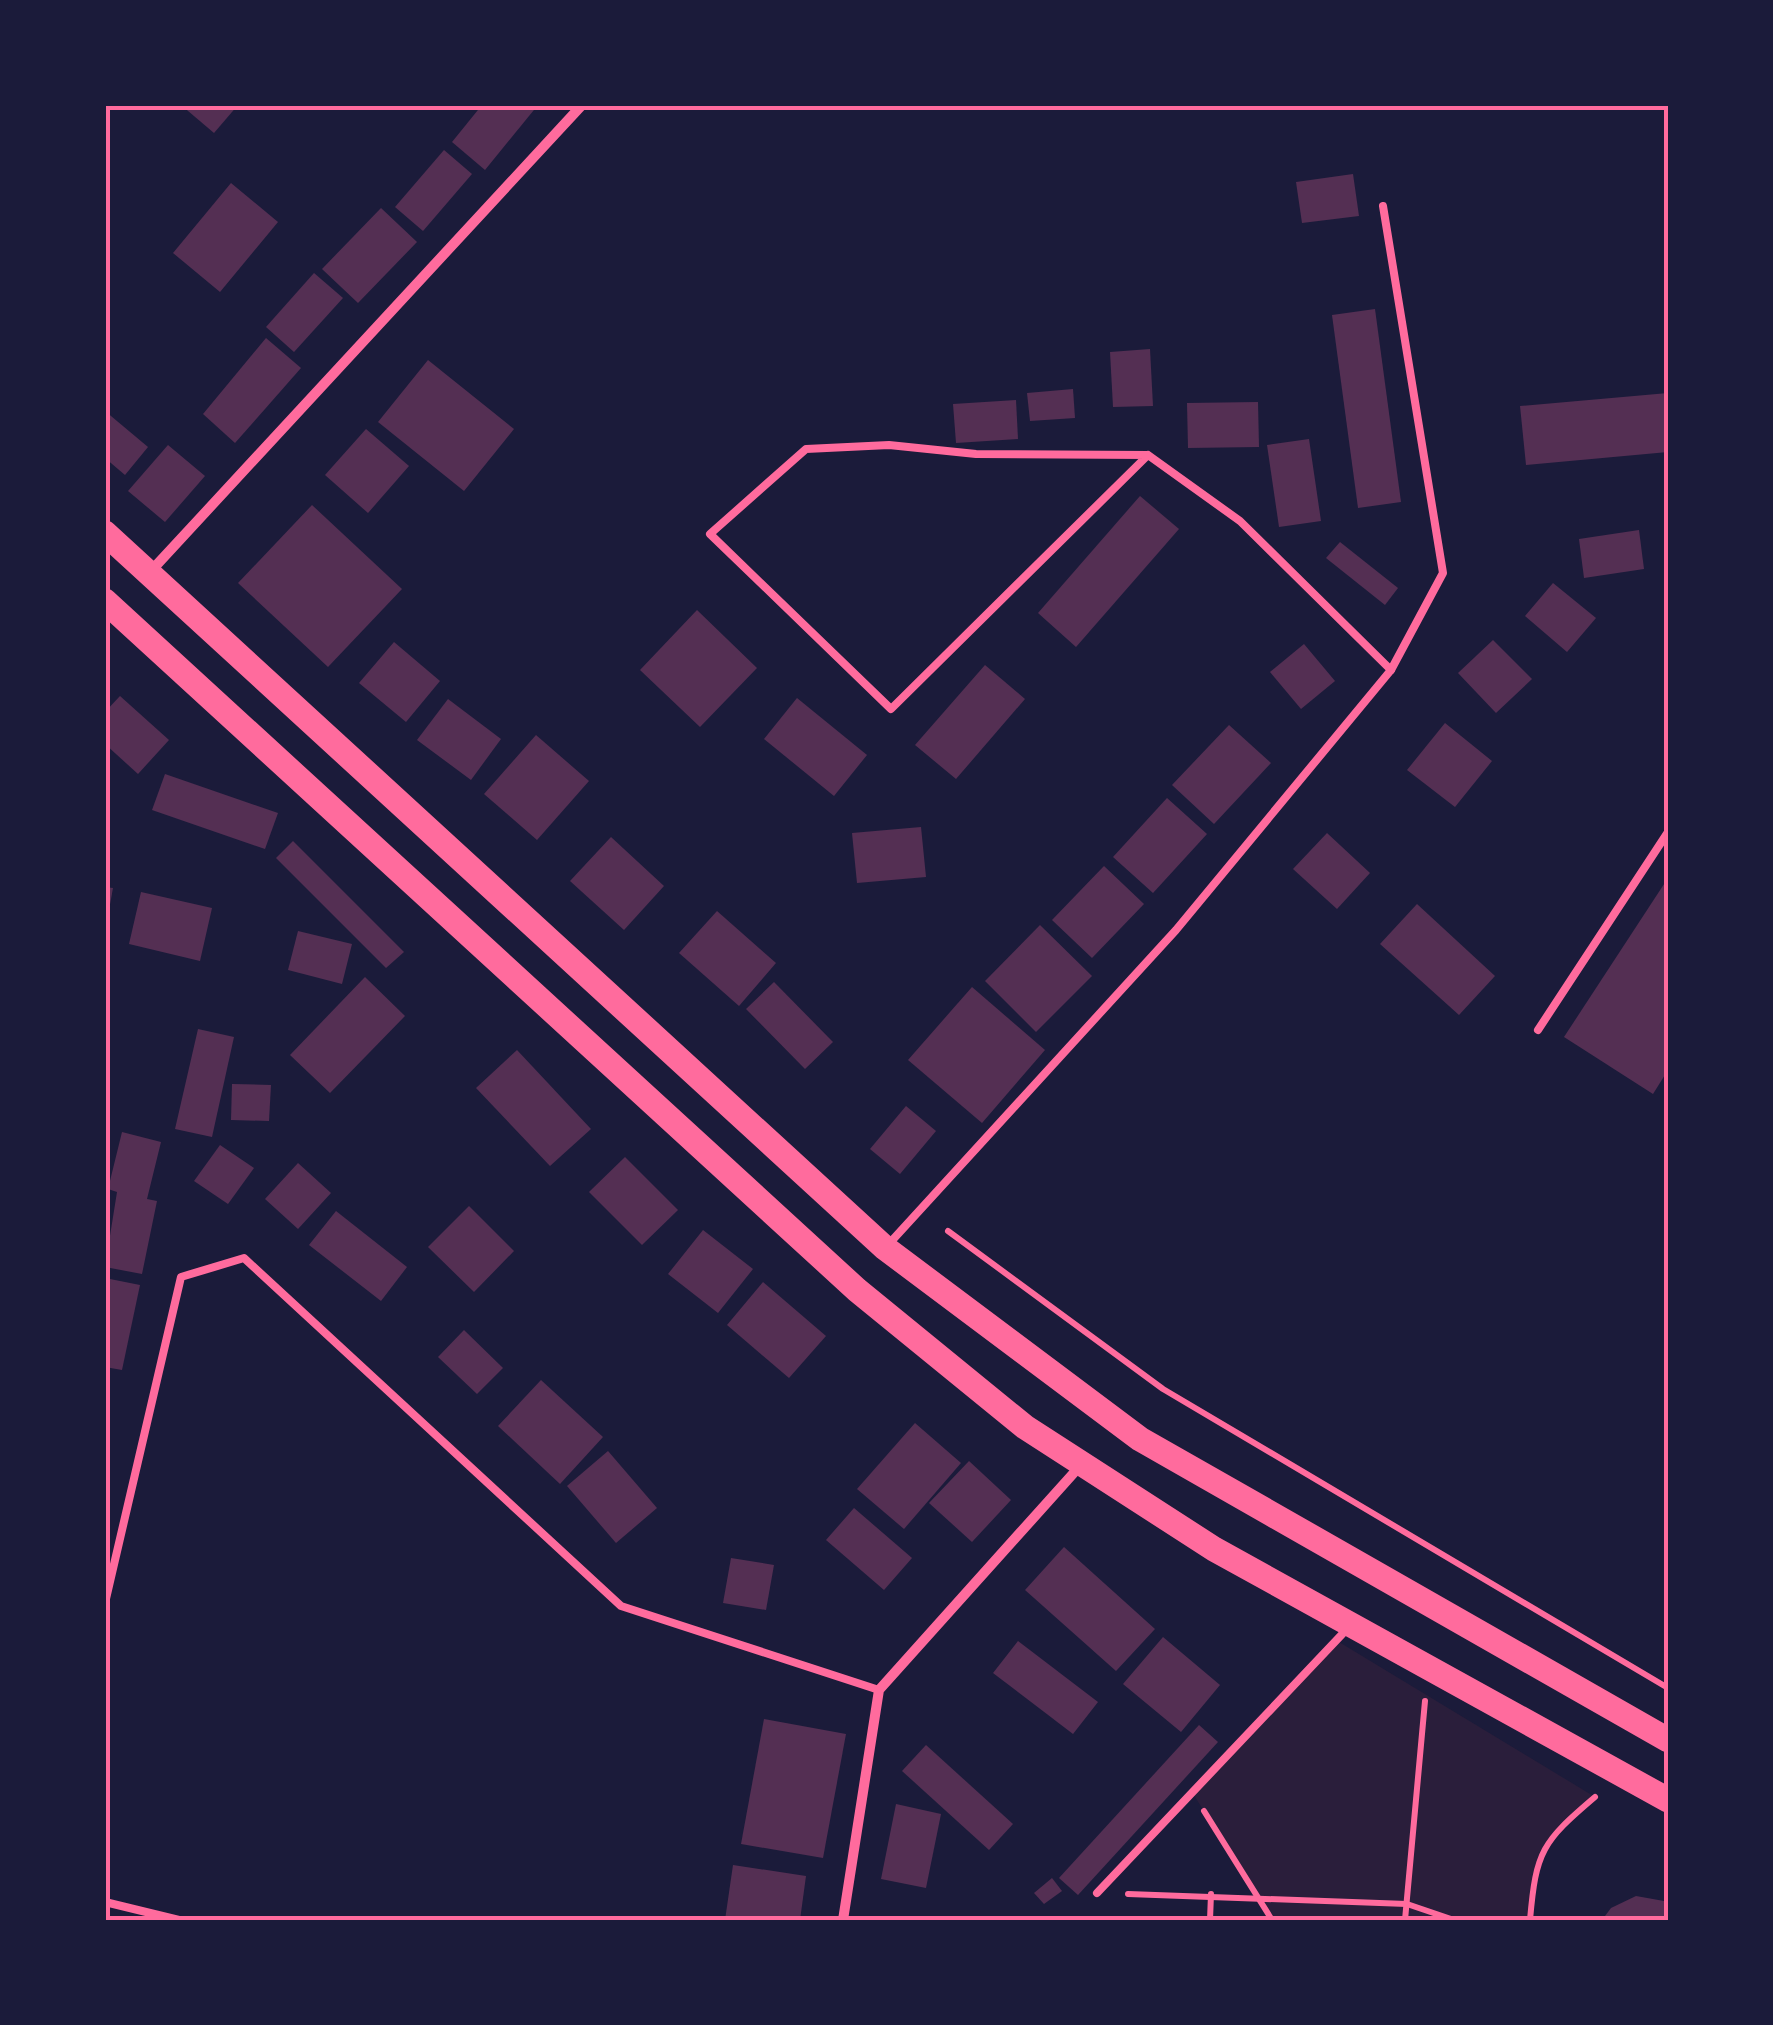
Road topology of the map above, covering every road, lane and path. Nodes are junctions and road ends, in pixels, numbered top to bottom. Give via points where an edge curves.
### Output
1 (582, 105) edge
2 (1383, 206) dead end
3 (1148, 455) junction
4 (105, 534) edge
5 (150, 572) junction
6 (109, 613) edge
7 (1391, 670) junction
8 (1668, 832) edge
9 (1538, 1030) dead end
10 (948, 1231) dead end
11 (885, 1248) junction
12 (1080, 1465) junction
13 (105, 1603) edge
14 (1353, 1624) junction
15 (1668, 1688) edge
16 (879, 1690) junction
17 (1426, 1694) dead end
18 (1668, 1740) edge
19 (1192, 1792) junction
20 (1595, 1797) dead end
21 (1668, 1800) edge
22 (1096, 1893) joint
23 (1211, 1894) junction
24 (1258, 1896) junction
25 (105, 1902) edge
26 (1407, 1904) junction
27 (179, 1920) edge
28 (843, 1920) edge
29 (1210, 1920) edge
30 (1272, 1920) edge
31 (1405, 1920) edge
32 (1454, 1920) edge
33 (1530, 1920) edge

1 - 5 street
2 - 7 lane via 1443,573
3 - 3 lane via 890,709 710,534 806,449 889,445 976,454
3 - 7 lane via 1240,521
4 - 5 main road
5 - 11 main road
6 - 12 main road via 857,1290
7 - 11 lane via 1176,930
8 - 9 lane
10 - 15 path via 1163,1389
11 - 18 main road via 1140,1439
12 - 14 main road
12 - 16 street
13 - 16 lane via 181,1277 244,1258 621,1606
14 - 19 lane
14 - 21 main road
16 - 28 street
17 - 26 path
19 - 22 lane
19 - 24 path
20 - 33 path via 1553,1834 1537,1860
22 - 23 path
23 - 24 path
23 - 29 path
24 - 26 path
24 - 30 path
25 - 27 lane
26 - 31 path
26 - 32 path

